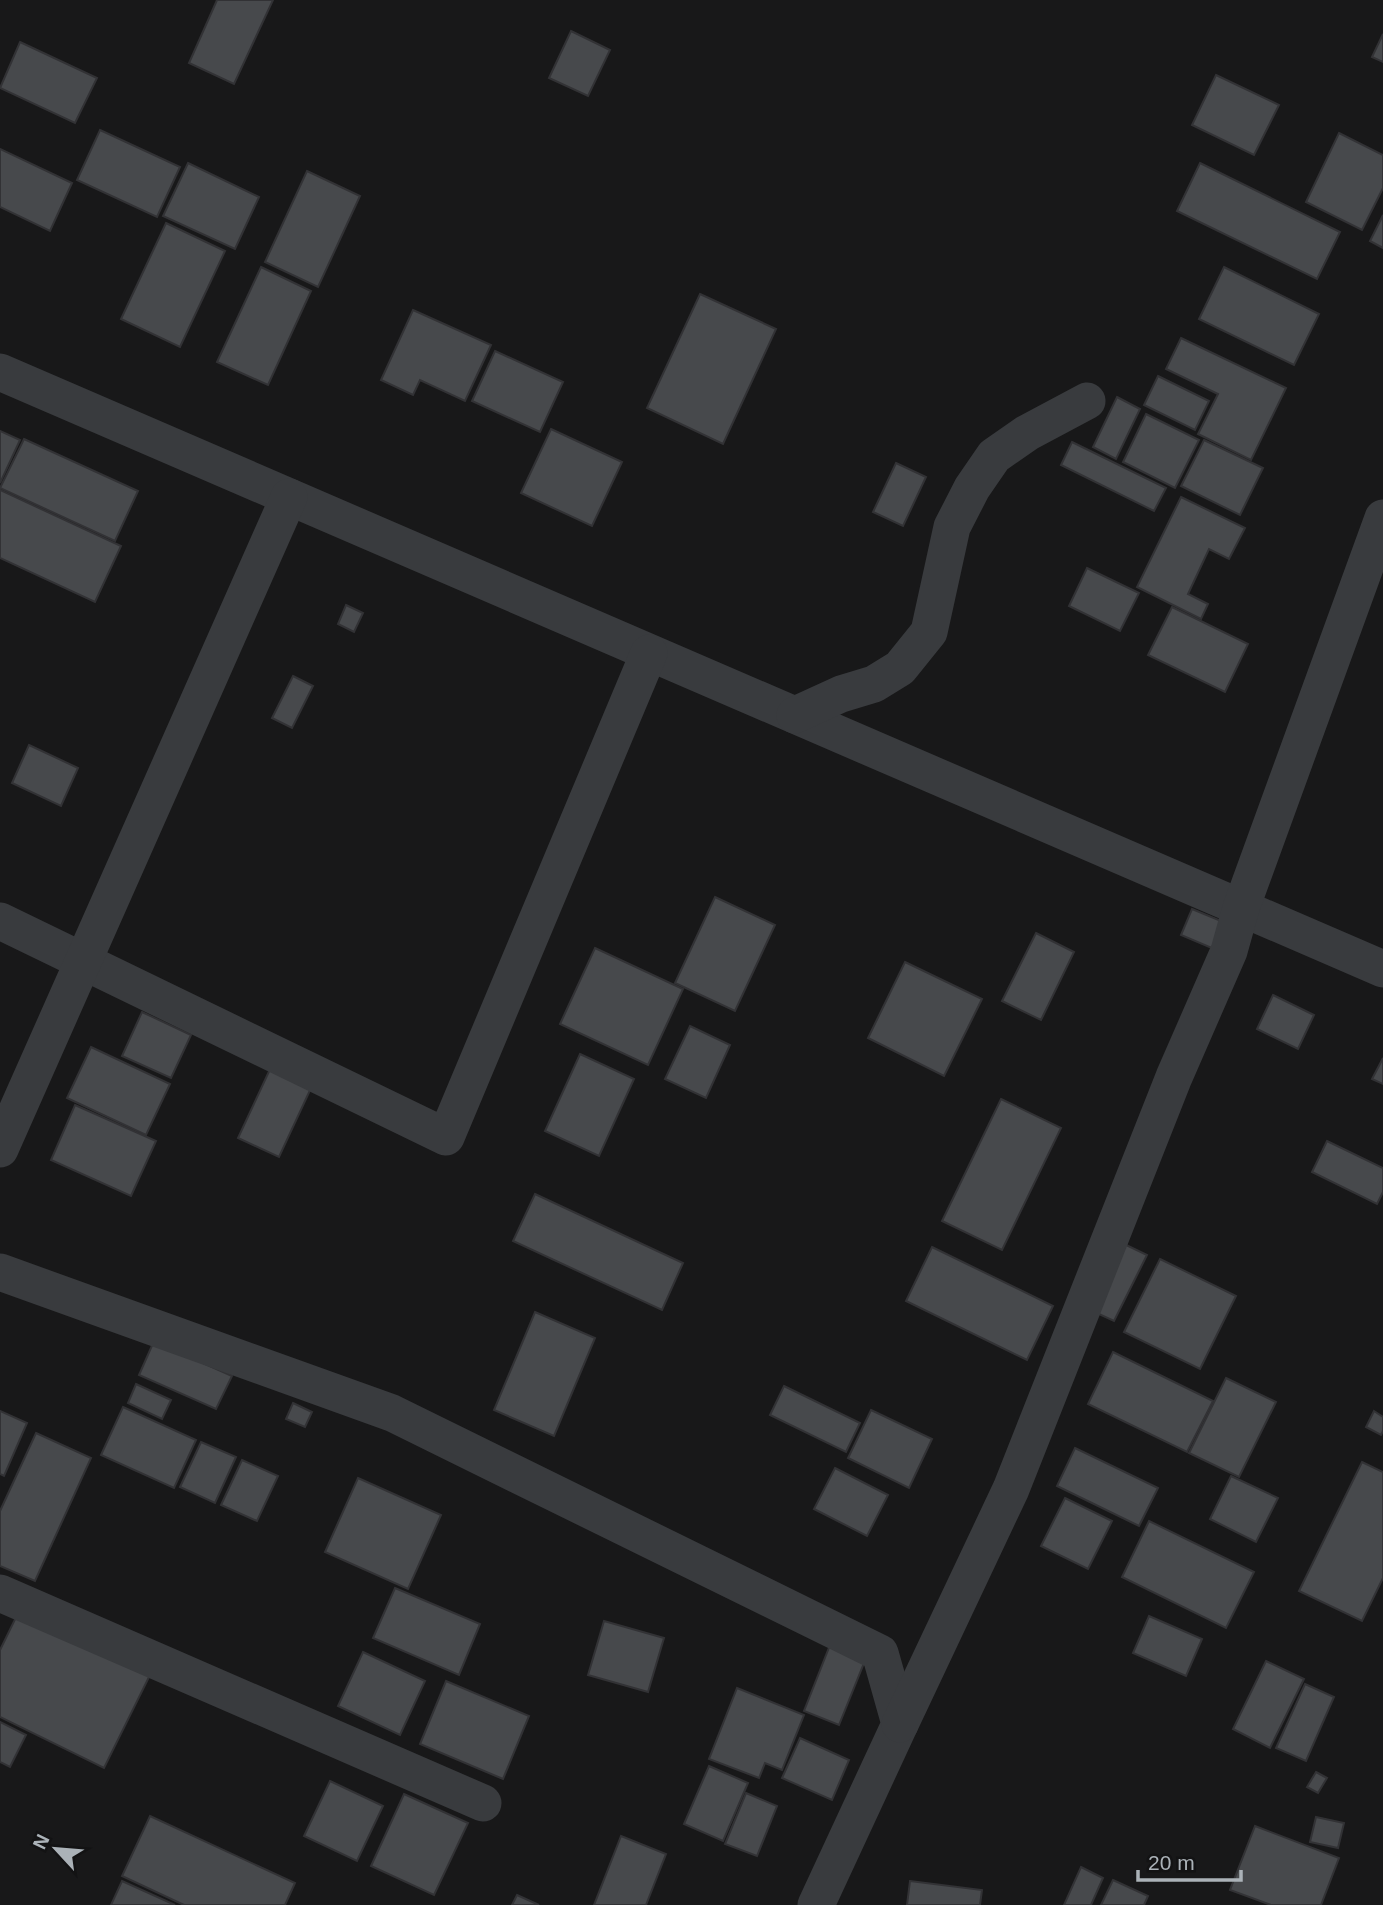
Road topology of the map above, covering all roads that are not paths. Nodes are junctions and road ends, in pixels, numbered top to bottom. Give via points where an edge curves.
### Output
1 (0, 372) edge
2 (1087, 401) dead end
3 (289, 497) junction
4 (1383, 518) edge
5 (649, 653) junction
6 (795, 715) junction
7 (1241, 908) junction
8 (0, 921) edge
9 (83, 960) junction
10 (1383, 969) edge
11 (0, 1149) edge
12 (0, 1272) edge
13 (0, 1593) edge
14 (900, 1724) junction
15 (483, 1803) dead end
16 (816, 1905) edge

1 - 3 street
2 - 6 street via 994,456 952,527 929,632 900,668 874,684
3 - 5 street
3 - 9 street
4 - 7 street
5 - 6 street
5 - 9 street via 446,1137
6 - 7 street
7 - 10 street
7 - 14 street via 1229,951 1174,1077 1011,1489
8 - 9 street
9 - 11 street
12 - 14 street via 393,1413 880,1653
13 - 15 street
14 - 16 street

